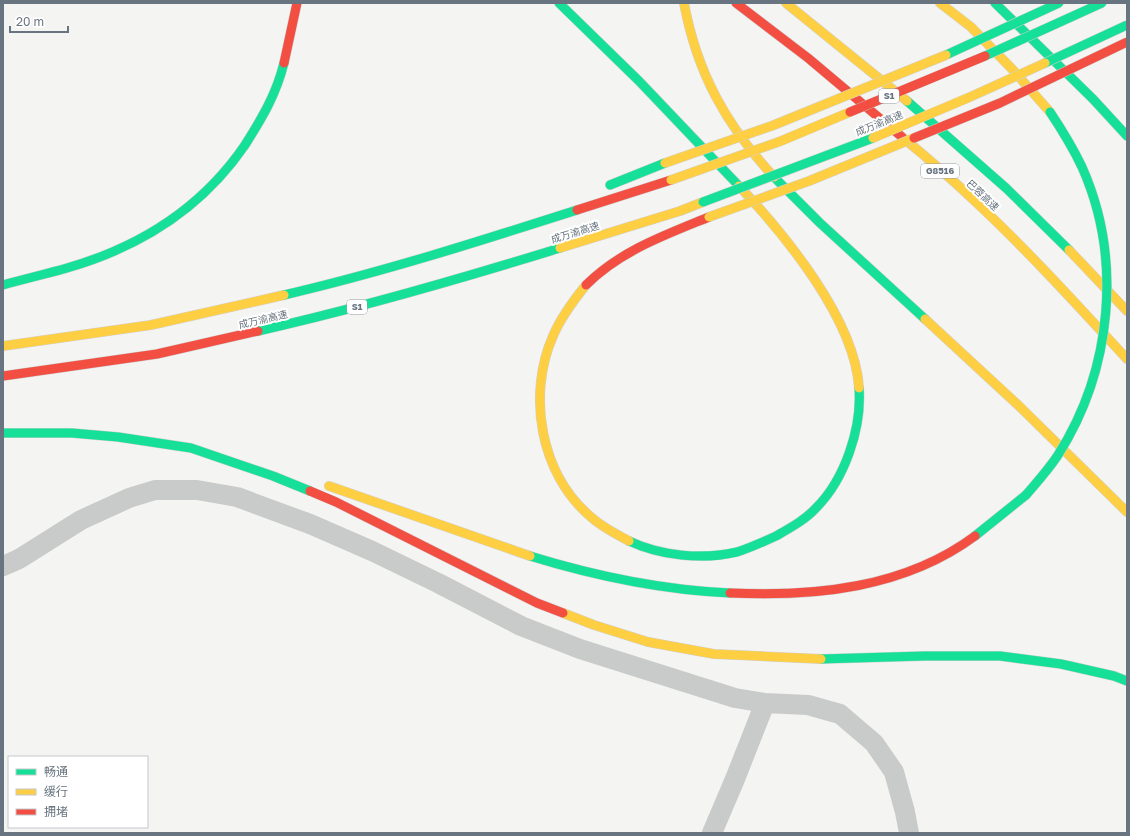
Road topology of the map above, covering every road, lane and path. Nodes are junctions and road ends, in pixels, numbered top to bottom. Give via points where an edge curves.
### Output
1 (296, 3) edge
2 (559, 3) edge
3 (684, 3) edge
4 (736, 3) edge
5 (786, 3) edge
6 (940, 3) edge
7 (995, 3) edge
8 (1059, 3) edge
9 (1102, 3) edge
10 (1127, 25) edge
11 (1127, 42) edge
12 (1127, 136) edge
13 (598, 190) dead end
14 (554, 208) dead end
15 (450, 250) junction
16 (3, 284) edge
17 (1127, 312) edge
18 (3, 346) edge
19 (1127, 358) edge
20 (3, 376) edge
21 (3, 433) edge
22 (191, 448) junction
23 (285, 471) dead end
24 (318, 482) dead end
25 (1127, 512) edge
26 (3, 566) edge
27 (1127, 681) edge
28 (765, 704) junction
29 (712, 833) edge
30 (909, 833) edge

1 - 16 highway via 285,62 273,98 226,171 203,195 148,234 105,255 68,268
2 - 11 highway, bridge via 620,60 765,214 806,267 843,329 852,353 858,379 860,406 856,433 836,480 819,505 792,528 754,547 726,554 693,556 635,544 611,532 578,505 559,480 550,459 544,434 540,388 543,363 552,337 574,298 614,260 645,244 709,217 809,181 1000,103
3 - 25 highway via 696,51 721,108 766,168 791,195 1018,405
4 - 19 highway, 巴蓉高速 / G8516 via 843,86 980,206
5 - 17 highway, 巴蓉高速 / G8516 via 863,63 956,143 1065,246
6 - 24 highway, bridge via 971,27 1050,112 1076,155 1094,200 1105,243 1106,317 1100,355 1086,401 1052,464 1026,495 984,530 939,559 869,584 814,592 752,595 687,590 578,570 512,551
7 - 12 highway
8 - 13 highway, bridge via 947,55
9 - 15 highway, 成万渝高速 / S1, bridge via 965,65 780,141 671,180
10 - 20 highway, 成万渝高速 / S1, bridge via 978,94 788,172 672,213 324,316 157,354
14 - 15 highway
15 - 18 highway, 成万渝高速 / S1 via 321,286 151,324
21 - 22 highway via 118,437
22 - 23 highway via 245,459
22 - 27 highway via 273,476 336,502 537,602 594,625 648,642 714,654 832,660 1000,656 1061,664
26 - 28 street via 19,560 81,520 129,498 155,490 197,490 237,497 310,524 372,551 521,626 647,671 735,698
28 - 29 street
28 - 30 street via 808,705 840,714 874,743 894,772 906,812

